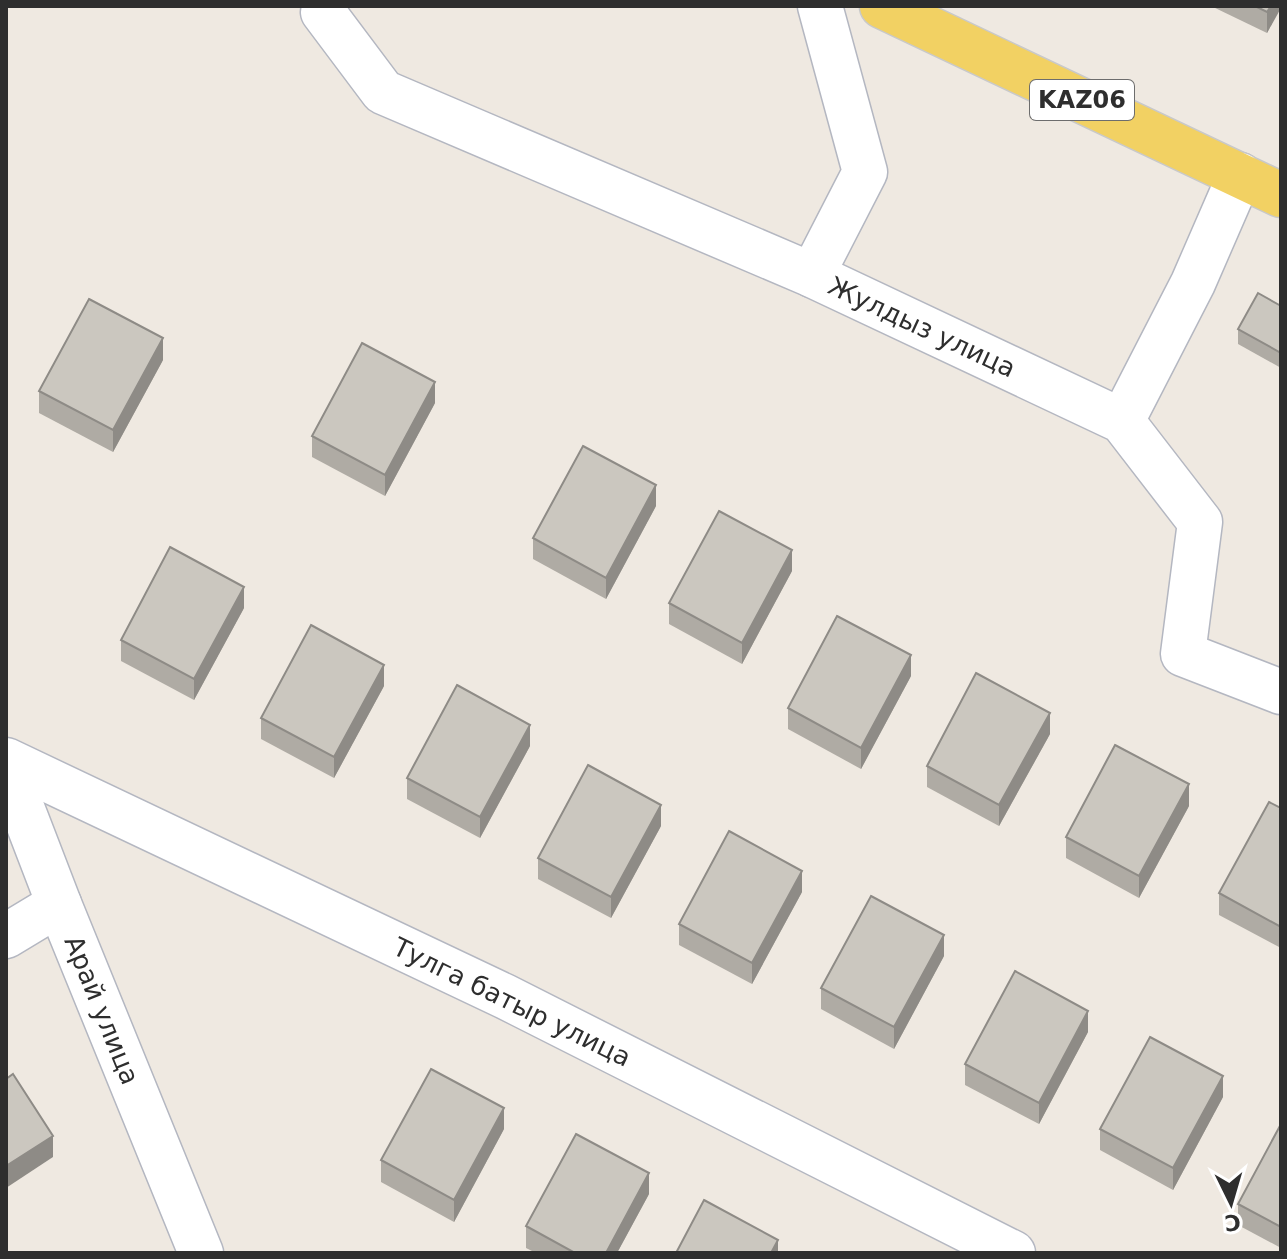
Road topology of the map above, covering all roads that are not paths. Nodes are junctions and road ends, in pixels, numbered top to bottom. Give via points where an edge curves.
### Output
1 (326, 6) edge
2 (820, 6) edge
3 (882, 6) edge
4 (1240, 175) junction
5 (1281, 195) edge
6 (812, 275) junction
7 (1122, 421) junction
8 (1281, 692) edge
9 (6, 763) edge
10 (59, 904) junction
11 (6, 936) edge
12 (201, 1253) edge
13 (1013, 1253) edge

1 - 6 street, Жулдыз улица via 323,12 383,92
2 - 6 street via 865,172
3 - 4 main road, KАZ06
4 - 5 main road, KАZ06
4 - 7 street via 1193,283
6 - 7 street, Жулдыз улица
7 - 8 street, Жулдыз улица via 1200,522 1183,654
9 - 10 street, Арай улица
9 - 13 street, Тулга батыр улица via 504,996
10 - 11 street
10 - 12 street, Арай улица

